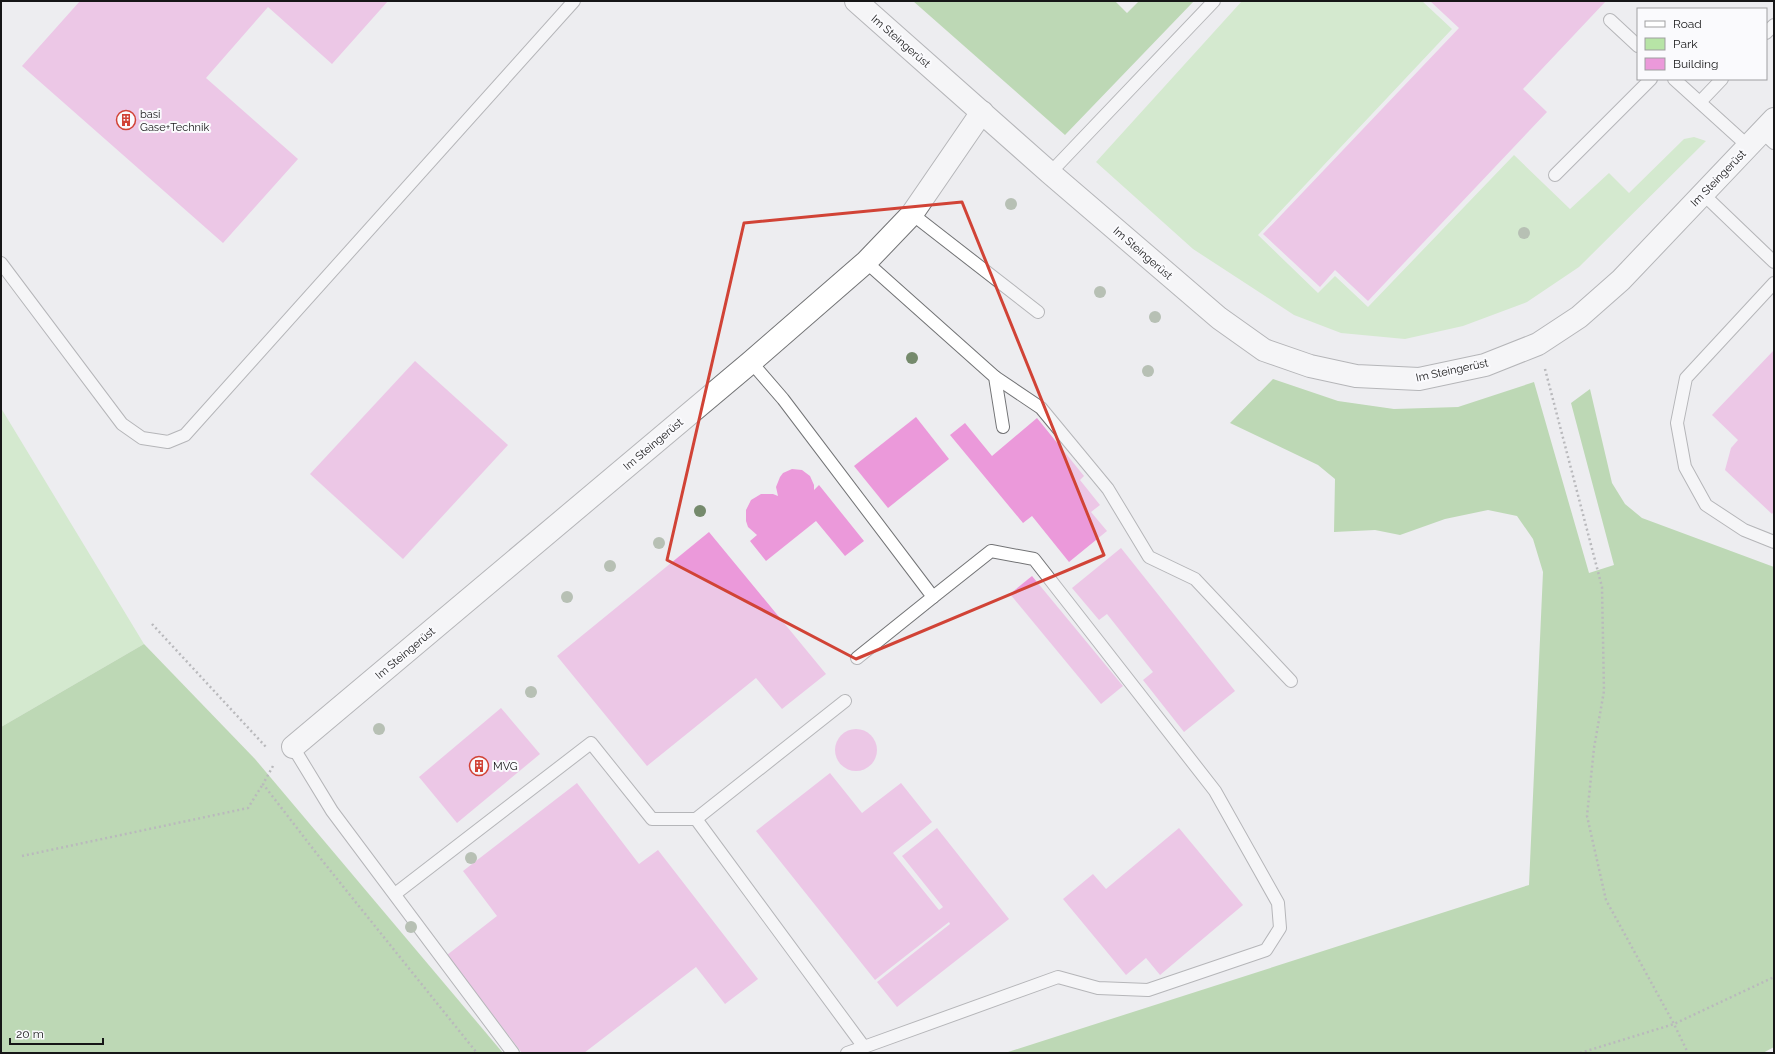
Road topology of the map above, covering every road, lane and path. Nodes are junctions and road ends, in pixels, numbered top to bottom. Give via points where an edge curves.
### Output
1 (574, 1) edge
2 (856, 1) edge
3 (1214, 1) edge
4 (1610, 20) dead end
5 (1637, 45) edge
6 (1650, 80) edge
7 (1675, 80) edge
8 (1721, 80) edge
9 (1700, 102) junction
10 (982, 112) junction
11 (1765, 135) edge
12 (1050, 173) junction
13 (1555, 175) dead end
14 (1703, 194) junction
15 (912, 214) junction
16 (866, 262) junction
17 (1774, 262) edge
18 (1, 263) edge
19 (1774, 283) edge
20 (1038, 312) dead end
21 (1538, 344) junction
22 (751, 362) junction
23 (995, 377) junction
24 (1003, 427) dead end
25 (1774, 542) edge
26 (933, 597) junction
27 (152, 624) dead end
28 (857, 658) dead end
29 (1292, 681) dead end
30 (846, 701) dead end
31 (286, 753) junction
32 (263, 784) junction
33 (696, 819) junction
34 (22, 856) dead end
35 (395, 894) junction
36 (1774, 977) edge
37 (1674, 1024) junction
38 (864, 1047) junction
39 (477, 1053) edge
40 (513, 1053) edge
41 (847, 1053) edge
42 (1580, 1053) edge
43 (1688, 1053) edge

1 - 18 lane via 185,435 168,442 142,438 122,424
2 - 10 street, Im Steingerüst
3 - 12 lane
4 - 5 lane
6 - 13 lane
7 - 9 lane
8 - 9 lane
9 - 11 lane
10 - 12 street, Im Steingerüst
10 - 15 street, Im Steingerüst
11 - 14 street, Im Steingerüst
12 - 21 street, Im Steingerüst via 1219,318 1264,350 1310,366 1356,376 1419,379 1485,365
14 - 17 lane
14 - 21 street, Im Steingerüst via 1621,280 1579,317
15 - 16 street, Im Steingerüst
15 - 20 lane
16 - 22 street, Im Steingerüst
16 - 23 lane
19 - 25 lane via 1686,378 1677,423 1685,467 1706,505 1744,530
21 - 37 path via 1602,587 1604,691 1594,748 1587,816 1606,900
22 - 26 lane via 783,399
22 - 31 street, Im Steingerüst
23 - 24 lane
23 - 29 lane via 1041,408 1108,489 1149,557 1195,579
26 - 28 lane
26 - 38 lane via 991,551 1034,560 1215,791 1278,903 1280,928 1266,950 1148,990 1098,988 1058,977
27 - 31 path
30 - 33 lane
31 - 32 path
31 - 35 lane
32 - 34 path via 248,808
32 - 39 path
33 - 35 lane via 652,819 591,743
33 - 38 lane
35 - 40 lane
36 - 37 path
37 - 42 path
37 - 43 path
38 - 41 lane

